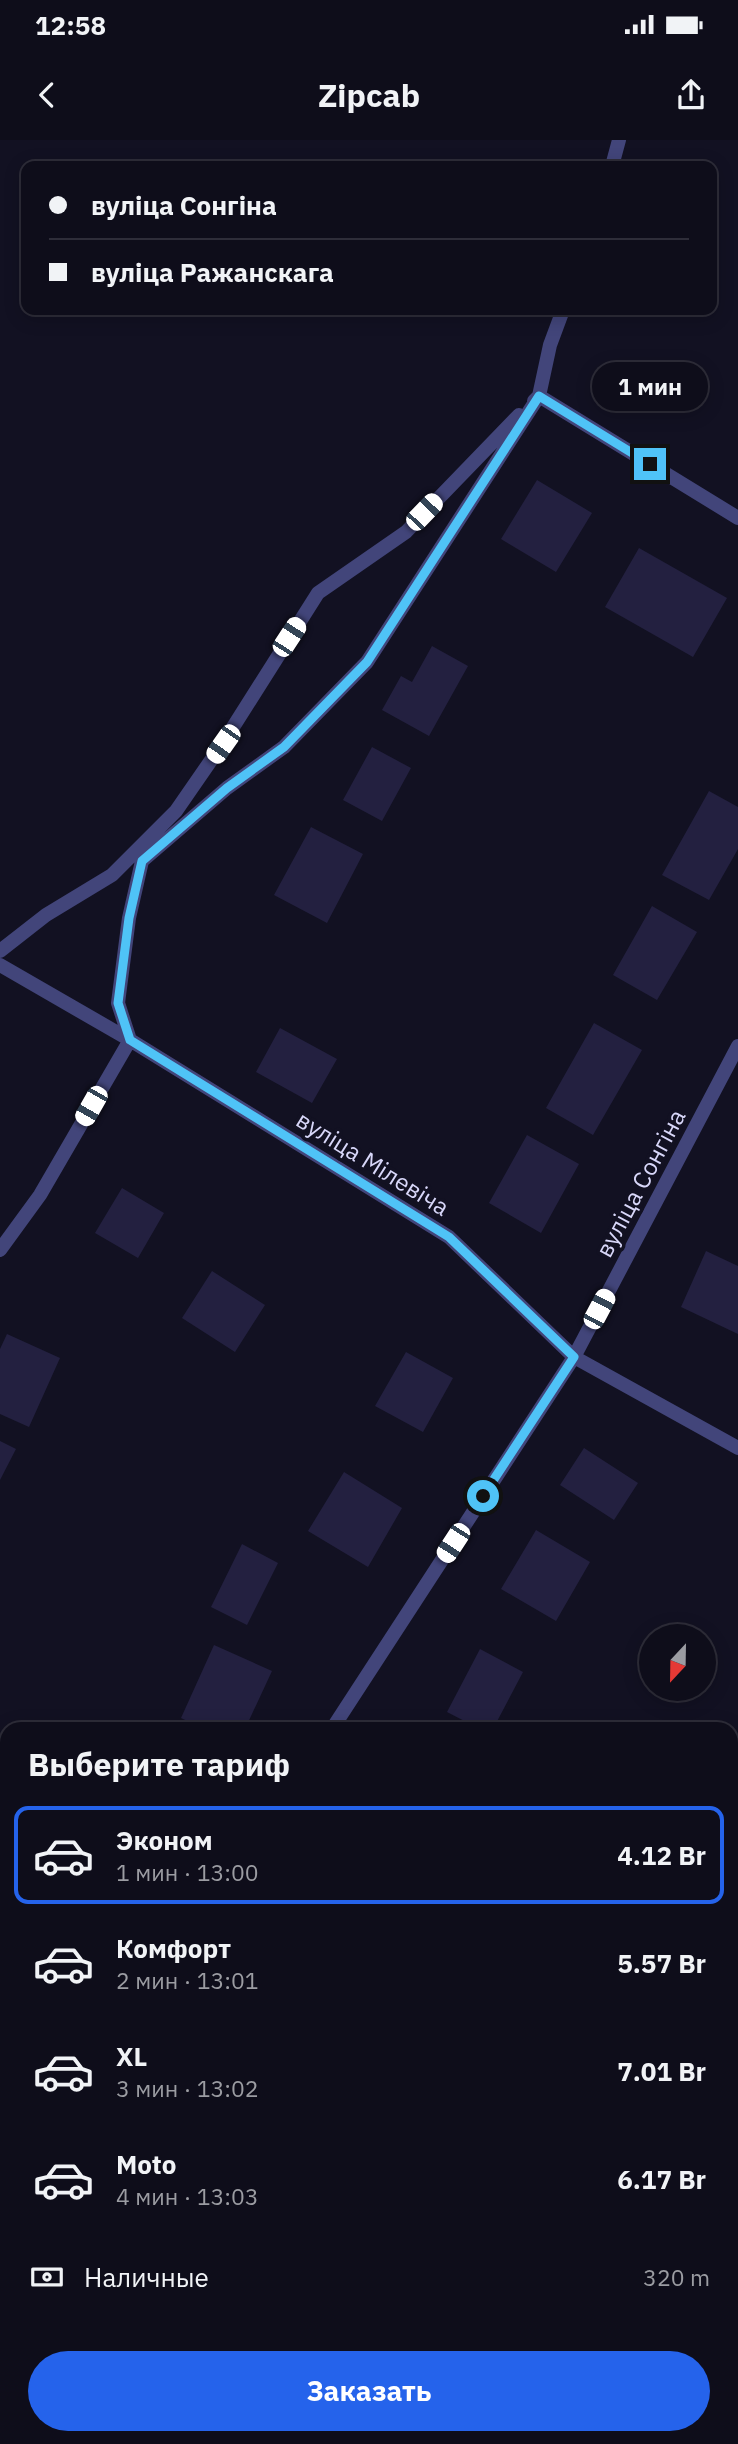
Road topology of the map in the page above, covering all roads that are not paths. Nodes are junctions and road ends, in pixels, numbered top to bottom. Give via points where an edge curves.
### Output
1 (620, 140) edge
2 (614, 161) edge
3 (560, 315) edge
4 (539, 396) junction
5 (738, 518) edge
6 (0, 951) edge
7 (0, 965) edge
8 (130, 1040) junction
9 (738, 1046) edge
10 (0, 1250) edge
11 (574, 1357) junction
12 (738, 1448) edge
13 (337, 1722) edge

1 - 2 street
3 - 4 street
4 - 5 street
4 - 6 street via 406,532 318,593 176,811 112,875
4 - 8 street via 367,662 284,747 227,788 142,861 118,1003
7 - 8 street, вуліца Мілевіча
8 - 10 street via 40,1195
8 - 11 street, вуліца Мілевіча via 449,1237
9 - 11 street, вуліца Сонгіна
11 - 12 street, вуліца Мілевіча
11 - 13 street, вуліца Сонгіна

